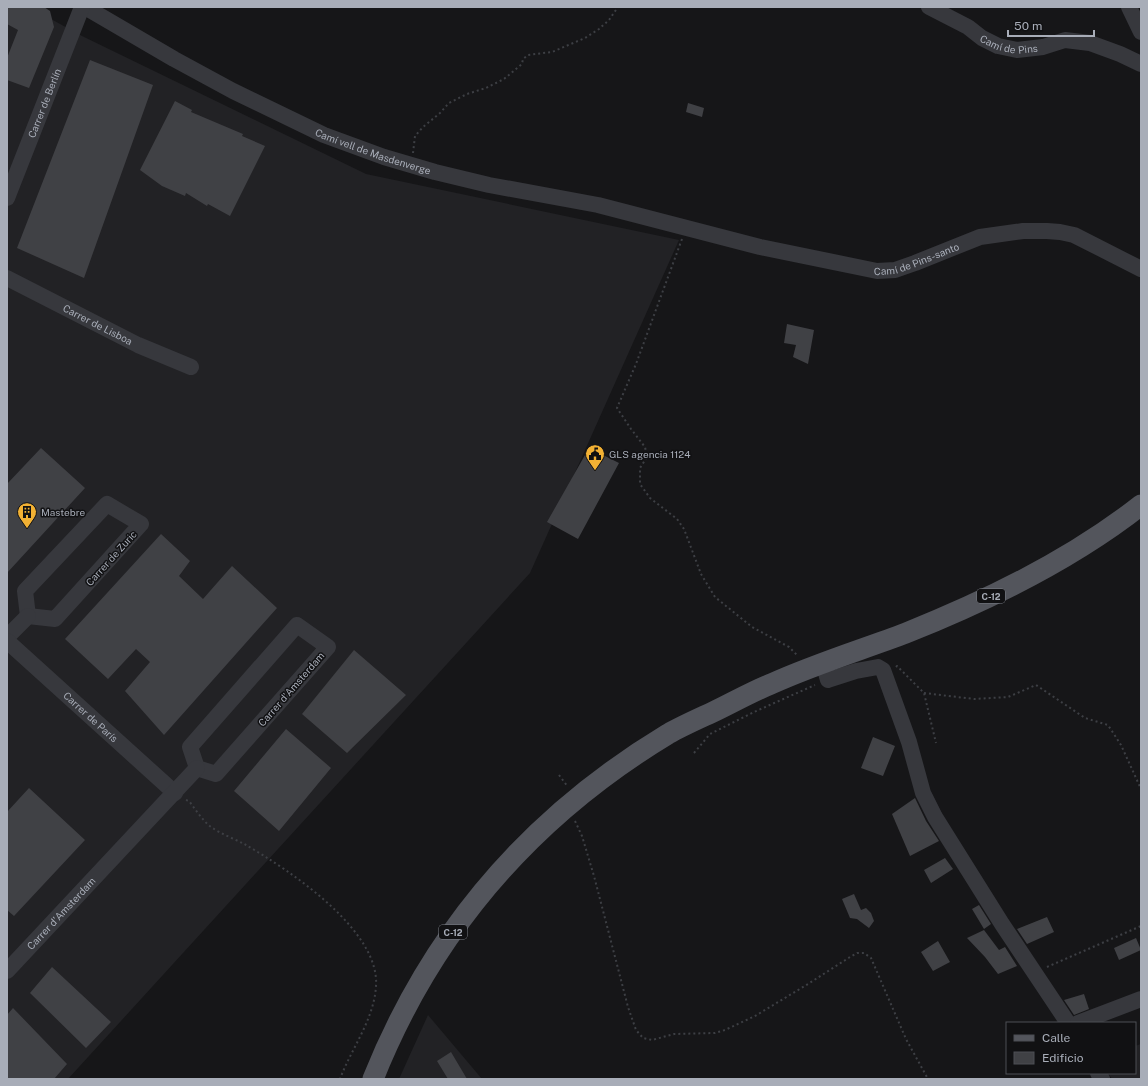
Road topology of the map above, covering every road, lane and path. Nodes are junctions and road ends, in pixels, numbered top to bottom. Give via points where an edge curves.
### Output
1 (82, 7) edge
2 (85, 7) edge
3 (618, 7) edge
4 (929, 7) edge
5 (1129, 7) edge
6 (1141, 32) edge
7 (1141, 64) edge
8 (414, 156) dead end
9 (7, 198) edge
10 (686, 228) junction
11 (1141, 269) edge
12 (7, 278) edge
13 (191, 367) dead end
14 (1141, 505) edge
15 (28, 616) junction
16 (7, 637) edge
17 (7, 641) edge
18 (798, 656) dead end
19 (882, 670) junction
20 (826, 671) junction
21 (924, 693) junction
22 (936, 743) dead end
23 (694, 753) dead end
24 (197, 768) junction
25 (1141, 789) edge
26 (175, 793) junction
27 (565, 808) junction
28 (1141, 926) edge
29 (7, 971) edge
30 (1035, 972) junction
31 (1141, 999) edge
32 (1067, 1022) edge
33 (1081, 1022) edge
34 (340, 1079) edge
35 (373, 1079) edge
36 (928, 1079) edge

1 - 9 street, Carrer de Berlín
2 - 10 street, Camí vell de Masdenverge via 174,59 337,140 435,172 489,185 598,205
3 - 8 path via 604,24 585,38 552,52 528,55 522,64 504,79 449,103 415,136
4 - 7 street, Camí de Pins via 998,46 1016,50 1043,47 1065,40 1090,43
5 - 6 street
10 - 11 street, Camí de Pins-santo via 760,247 877,271 895,270 916,264 980,237 1023,231 1060,232 1074,235
10 - 18 path via 617,408 645,446 646,457 640,468 640,484 650,498 684,529 701,574 715,597 752,627 789,647
12 - 13 street, Carrer de Lisboa via 138,345
14 - 20 main road, C-12 via 1088,542 990,597
15 - 15 street, Carrer de Zuric via 56,619 141,524 106,504 25,591
15 - 16 street
17 - 26 street, Carrer de París
19 - 20 street via 878,667 856,671
19 - 21 path via 897,666
19 - 30 street via 909,742 923,793 935,817
20 - 23 path via 710,734
20 - 27 main road, C-12 via 771,683 670,733 622,764
21 - 22 path
21 - 25 path via 974,699 1008,697 1036,684 1085,718 1108,725 1121,745
24 - 24 street, Carrer d'Amsterdam via 216,774 328,647 297,625 190,747
24 - 26 street, Carrer d'Amsterdam
26 - 29 street, Carrer d'Amsterdam
26 - 34 path via 189,801 211,827 264,856 310,888 331,906 363,944 376,974 374,1005
27 - 35 main road, C-12 via 514,856 465,915 409,1002
27 - 36 path via 572,813 582,836 628,1007 636,1030 643,1038 652,1040 674,1034 715,1033 725,1030 755,1016 857,953 864,952 871,958 906,1039
28 - 30 path
30 - 32 street
31 - 33 street

